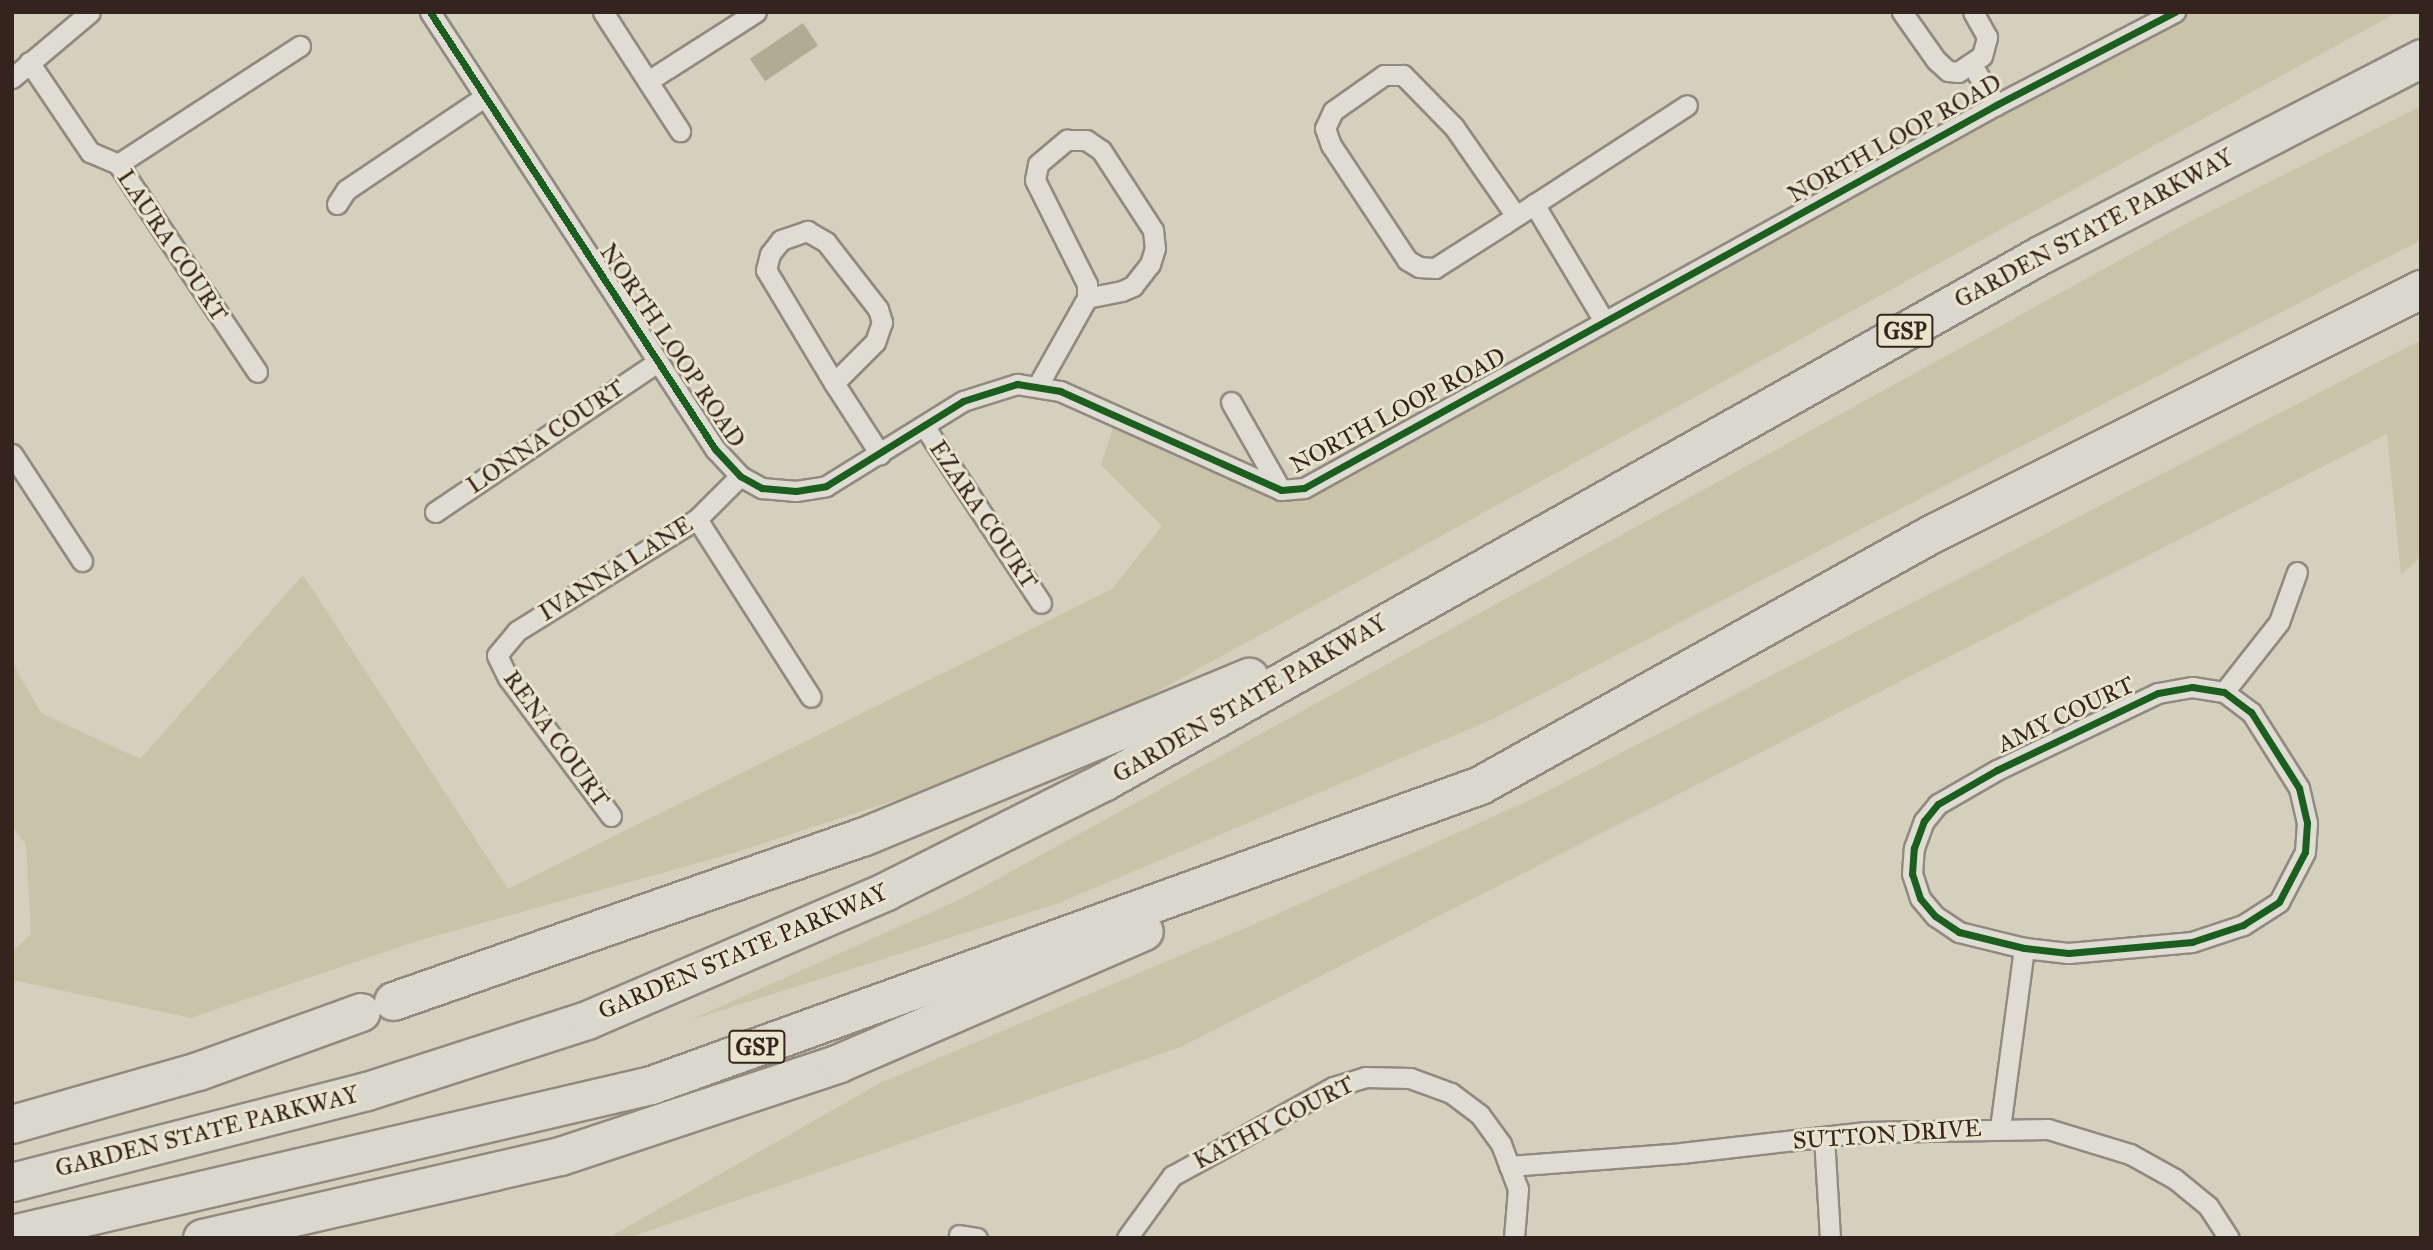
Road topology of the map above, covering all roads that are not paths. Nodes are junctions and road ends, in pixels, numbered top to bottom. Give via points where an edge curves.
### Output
1 (90, 12) edge
2 (430, 12) edge
3 (603, 12) edge
4 (756, 12) edge
5 (1902, 12) edge
6 (1973, 12) edge
7 (2175, 12) edge
8 (300, 46) dead end
9 (2421, 58) edge
10 (29, 62) junction
11 (1972, 65) junction
12 (12, 78) edge
13 (648, 80) junction
14 (483, 98) junction
15 (1687, 105) dead end
16 (1996, 105) junction
17 (680, 131) dead end
18 (118, 164) junction
19 (337, 204) dead end
20 (1534, 204) junction
21 (1516, 216) junction
22 (2421, 289) edge
23 (1087, 298) junction
24 (1604, 321) junction
25 (657, 362) junction
26 (257, 372) dead end
27 (834, 383) junction
28 (1037, 387) junction
29 (1231, 402) dead end
30 (924, 426) junction
31 (12, 454) edge
32 (880, 454) junction
33 (740, 476) junction
34 (1281, 491) junction
35 (435, 512) dead end
36 (697, 519) junction
37 (82, 561) dead end
38 (2298, 572) dead end
39 (1041, 603) dead end
40 (1396, 617) junction
41 (501, 662) joint
42 (2224, 692) junction
43 (811, 696) dead end
44 (1480, 785) junction
45 (611, 816) dead end
46 (2024, 948) junction
47 (12, 1124) edge
48 (2000, 1128) junction
49 (1824, 1137) junction
50 (1509, 1166) junction
51 (12, 1182) edge
52 (12, 1234) edge
53 (202, 1238) edge
54 (1127, 1238) edge
55 (1514, 1238) edge
56 (1830, 1238) edge
57 (2229, 1238) edge

1 - 10 street
2 - 14 street, NORTH LOOP ROAD
3 - 13 street
4 - 13 street
5 - 11 street via 1948,71
6 - 11 street via 1987,37 1982,56
7 - 16 street, NORTH LOOP ROAD
8 - 18 street
9 - 40 highway, GARDEN STATE PARKWAY / GSP via 2042,254
10 - 12 street
10 - 18 street, LAURA COURT via 90,152
11 - 16 street
13 - 17 street
14 - 19 street via 345,190
14 - 25 street, NORTH LOOP ROAD
15 - 20 street
16 - 24 street, NORTH LOOP ROAD
18 - 26 street, LAURA COURT
20 - 21 street
20 - 24 street
21 - 21 street via 1454,127 1403,75 1384,75 1333,111 1325,128 1331,145 1407,260 1419,267 1435,268
22 - 44 highway, GSP via 1931,534
23 - 23 street via 1087,284 1035,180 1038,164 1067,140 1086,140 1101,150 1153,230 1150,264 1133,286
23 - 28 street
24 - 34 street, NORTH LOOP ROAD via 1304,488
25 - 33 street, NORTH LOOP ROAD via 715,449
25 - 35 street, LONNA COURT
27 - 27 street via 766,270 770,254 792,233 807,232 826,243 878,309 882,322 864,355
27 - 32 street
28 - 30 street, NORTH LOOP ROAD via 1017,384 987,390
28 - 34 street, NORTH LOOP ROAD via 1060,391
29 - 34 street
30 - 32 street, NORTH LOOP ROAD
30 - 39 street, EZARA COURT
31 - 37 street
32 - 33 street, NORTH LOOP ROAD via 816,488 762,488
33 - 36 street, IVANNA LANE
36 - 41 street, IVANNA LANE via 649,553 517,631 497,654
36 - 43 street
38 - 42 street via 2279,622
40 - 47 highway via 862,837 198,1071
40 - 51 highway, GARDEN STATE PARKWAY / GSP via 1103,782 886,891 696,976 587,1020 367,1091
41 - 45 street, RENA COURT
42 - 46 street, AMY COURT via 2251,712 2299,788 2307,823 2305,852 2279,902 2243,925 2192,942 2068,953
42 - 46 street, AMY COURT via 2192,687 2158,693 1997,770 1938,804 1924,821 1914,848 1912,874 1920,898 1935,916 1959,932
44 - 52 highway, GSP via 651,1085
44 - 53 highway via 839,1063 560,1156
46 - 48 street
48 - 49 street, SUTTON DRIVE
48 - 57 street, SUTTON DRIVE via 2048,1129 2130,1154 2175,1179 2208,1206
49 - 50 street, SUTTON DRIVE
49 - 56 street
50 - 54 street, KATHY COURT via 1480,1115 1451,1093 1410,1077 1365,1077 1333,1087 1172,1176
50 - 55 street, KATHY COURT via 1518,1189

